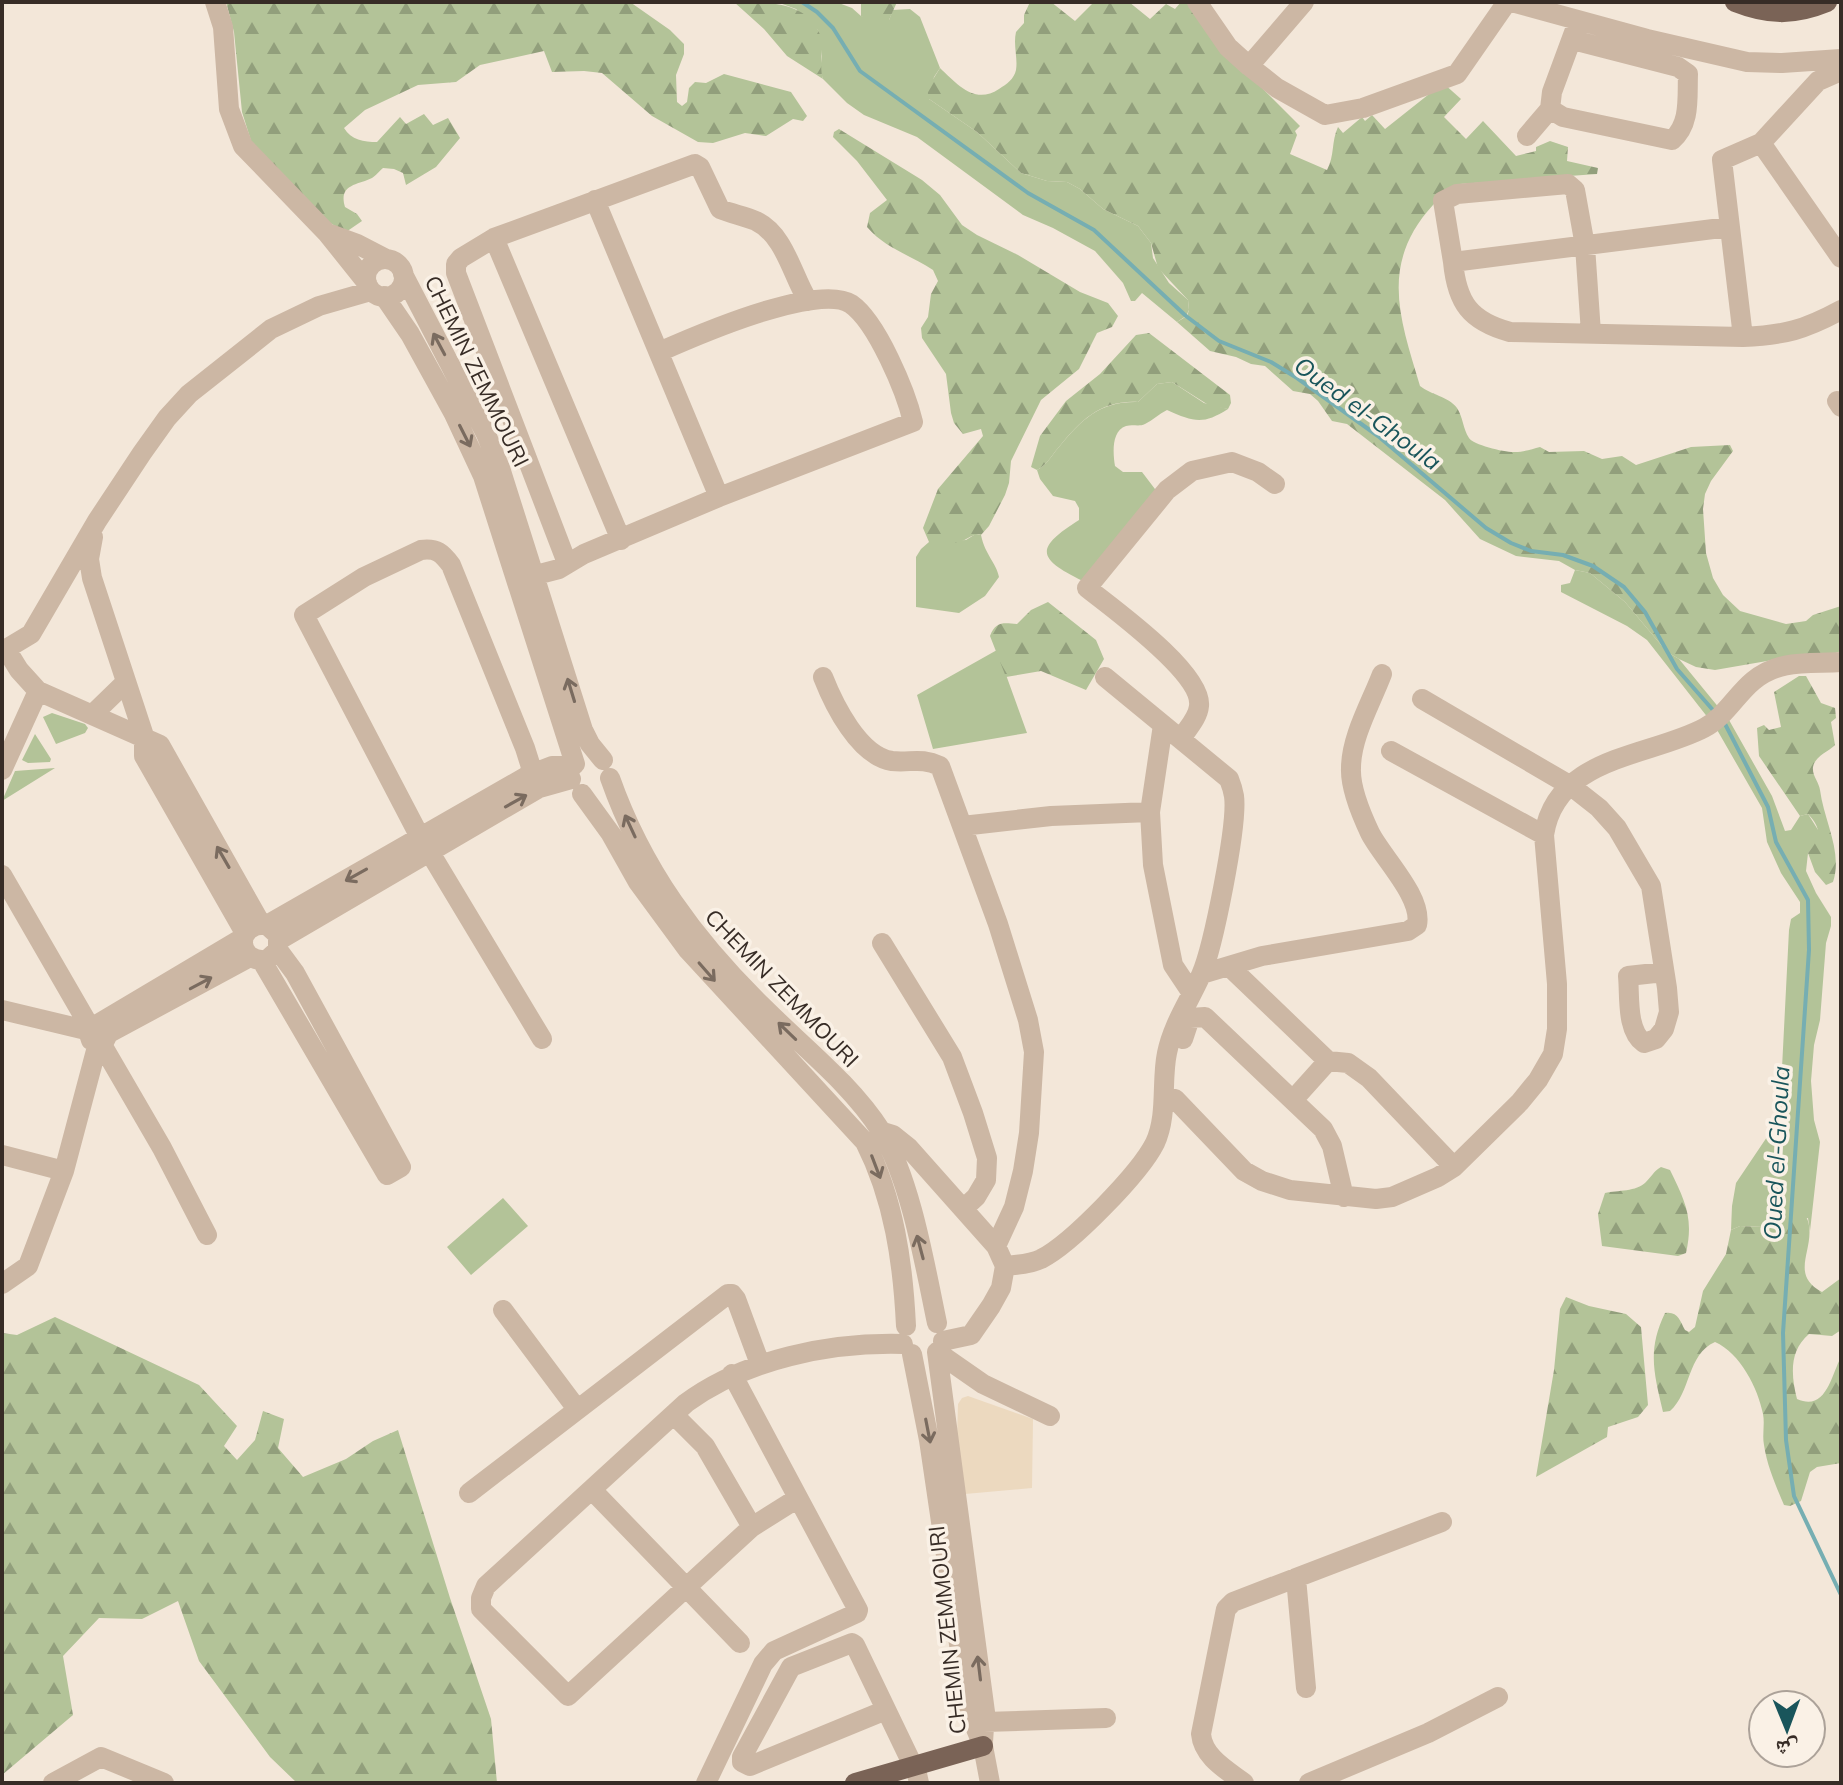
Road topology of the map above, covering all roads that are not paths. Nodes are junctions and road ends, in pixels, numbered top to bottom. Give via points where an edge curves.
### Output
1 (215, 2) edge
2 (1197, 2) edge
3 (1304, 2) edge
4 (1510, 2) edge
5 (1735, 2) edge
6 (1827, 2) edge
7 (1576, 30) junction
8 (1841, 59) edge
9 (1249, 66) junction
10 (1841, 71) edge
11 (1550, 109) junction
12 (1527, 136) dead end
13 (1761, 143) junction
14 (595, 200) junction
15 (1729, 227) junction
16 (327, 233) junction
17 (494, 238) junction
18 (1585, 246) junction
19 (1841, 258) edge
20 (386, 259) junction
21 (1453, 262) junction
22 (403, 274) junction
23 (374, 290) junction
24 (808, 301) junction
25 (1841, 310) edge
26 (1591, 333) junction
27 (1743, 337) junction
28 (659, 352) junction
29 (1275, 484) dead end
30 (719, 497) junction
31 (97, 521) junction
32 (621, 540) junction
33 (567, 563) junction
34 (536, 575) junction
35 (4, 649) edge
36 (1841, 662) edge
37 (1382, 674) dead end
38 (823, 677) dead end
39 (1105, 677) dead end
40 (126, 682) junction
41 (38, 691) junction
42 (1422, 699) dead end
43 (92, 715) junction
44 (1163, 725) junction
45 (144, 736) junction
46 (1181, 739) junction
47 (1391, 751) dead end
48 (607, 769) junction
49 (2, 770) edge
50 (529, 775) junction
51 (576, 776) junction
52 (1571, 786) junction
53 (1150, 812) junction
54 (962, 826) junction
55 (1544, 835) junction
56 (426, 844) junction
57 (2, 875) edge
58 (261, 941) junction
59 (882, 943) dead end
60 (1234, 971) dead end
61 (1664, 972) dead end
62 (1196, 983) junction
63 (2, 1010) edge
64 (97, 1034) junction
65 (542, 1039) dead end
66 (1328, 1061) junction
67 (1170, 1098) junction
68 (1293, 1100) junction
69 (880, 1131) junction
70 (2, 1155) edge
71 (1454, 1167) junction
72 (64, 1171) junction
73 (1344, 1197) junction
74 (963, 1209) junction
75 (207, 1235) dead end
76 (996, 1246) junction
77 (1005, 1266) junction
78 (2, 1284) edge
79 (503, 1310) dead end
80 (939, 1338) junction
81 (907, 1341) junction
82 (760, 1364) junction
83 (732, 1374) junction
84 (577, 1409) junction
85 (674, 1415) junction
86 (1050, 1416) dead end
87 (593, 1491) junction
88 (469, 1493) dead end
89 (798, 1498) junction
90 (1442, 1522) dead end
91 (752, 1527) junction
92 (1296, 1578) junction
93 (685, 1587) junction
94 (740, 1643) dead end
95 (1306, 1688) dead end
96 (1498, 1697) dead end
97 (886, 1710) junction
98 (1106, 1718) dead end
99 (984, 1722) junction
100 (984, 1751) junction
101 (916, 1774) edge
102 (153, 1781) edge
103 (53, 1783) edge
104 (706, 1783) edge
105 (855, 1783) edge
106 (890, 1783) edge
107 (990, 1783) edge
108 (1244, 1783) edge
109 (1309, 1783) edge

1 - 16 street, CHEMIN ZEMMOURI via 236,134 251,157
2 - 9 street via 1228,47
3 - 9 street
4 - 7 street
4 - 9 street via 1457,74 1363,108 1325,115
5 - 6 main road via 1760,12 1794,13
7 - 8 street via 1647,39 1747,62
7 - 11 street
7 - 11 street via 1688,74 1685,121 1672,140 1563,117
10 - 13 street via 1810,88
11 - 12 street
13 - 15 street via 1722,160
13 - 19 street
14 - 17 street
14 - 24 street via 698,165 720,209 754,220 777,239
14 - 28 street
15 - 18 street
15 - 27 street
16 - 20 street, CHEMIN ZEMMOURI
16 - 23 street, CHEMIN ZEMMOURI
17 - 32 street
17 - 33 street via 461,258 456,273
18 - 21 street
18 - 21 street via 1575,190 1568,184 1457,194 1442,206
18 - 26 street
20 - 22 street via 397,263
20 - 23 street via 373,263 366,275
21 - 26 street via 1461,300 1489,326 1510,332
22 - 23 street via 397,292
34 -> 22 street, CHEMIN ZEMMOURI via 486,434
23 - 31 street via 319,306 271,329 189,394
23 -> 51 street, CHEMIN ZEMMOURI via 403,322 470,444
24 - 28 street via 725,323
24 - 30 street via 838,299 851,304 872,326 913,422
25 - 27 street via 1780,335
26 - 27 street
28 - 30 street
29 - 46 street via 1232,462 1192,471 1167,490 1087,588 1169,654 1196,690 1198,712
30 - 32 street
31 - 35 street via 31,634
31 - 40 street via 89,559 92,578
32 - 33 street
33 - 34 street
48 -> 34 street, CHEMIN ZEMMOURI via 583,730
35 - 41 street
36 - 52 street via 1791,663 1772,669 1705,727 1612,760
37 - 62 street via 1352,755 1353,787 1370,832 1410,895 1417,925 1408,931 1262,956
38 - 54 street via 832,702 877,756 892,761 926,759 940,766
39 - 44 street
40 - 43 street
40 - 45 street
41 - 43 street
41 - 49 street
42 - 52 street
43 - 45 street
44 - 46 street
44 - 53 street
45 - 58 street via 144,756
46 - 62 street via 1229,779 1234,798 1232,831
47 - 55 street
48 - 51 street via 588,756
48 - 51 street via 600,793
69 -> 48 street, CHEMIN ZEMMOURI via 855,1098 680,916 627,823
50 - 51 street via 552,766
50 - 56 street
50 - 56 street via 525,748 442,554 421,550 364,577 304,615
56 -> 51 street via 539,788
51 -> 81 street, CHEMIN ZEMMOURI via 638,882 688,950 865,1142 890,1209 903,1274
52 - 55 street via 1551,809
52 - 61 street via 1617,828 1645,873
53 - 54 street
53 - 62 street via 1153,865 1173,965
54 - 76 street via 1018,988 1034,1052 1025,1162 1014,1207
55 - 71 street via 1557,984 1553,1054 1520,1102
56 - 58 street
56 - 65 street
57 - 64 street
58 - 58 street via 387,1175 401,1167 295,973
58 - 64 street
59 - 74 street via 952,1057 987,1158 986,1180
60 - 66 street
62 - 67 street via 1166,1055
63 - 64 street
64 - 72 street
64 - 75 street
66 - 68 street
66 - 71 street via 1348,1063 1369,1078
67 - 68 street via 1186,1026 1200,1015
67 - 73 street via 1244,1171 1290,1190
67 - 77 street via 1156,1141 1125,1185 1063,1244 1040,1259
68 - 73 street via 1328,1135
69 - 74 street via 908,1147
80 -> 69 street, CHEMIN ZEMMOURI via 908,1202
70 - 72 street
71 - 73 street via 1392,1197
72 - 78 street via 28,1266
74 - 76 street
76 - 77 street
77 - 80 street via 1001,1288 975,1331 966,1338
79 - 84 street
80 - 81 street via 925,1357
80 - 81 street via 930,1318 920,1317 912,1320
80 - 86 street via 972,1378
99 -> 80 street, CHEMIN ZEMMOURI
81 - 82 street
81 -> 100 street, CHEMIN ZEMMOURI via 929,1440 969,1712
82 - 83 street
82 - 84 street via 736,1299 728,1294
83 - 85 street
83 - 89 street
84 - 88 street
85 - 87 street
85 - 91 street via 705,1446
87 - 93 street
87 - 93 street via 486,1586 481,1609 489,1619 568,1696
89 - 91 street
89 - 104 street via 858,1612 774,1651
90 - 92 street
91 - 93 street
92 - 95 street
92 - 108 street via 1226,1609 1201,1734 1211,1757
93 - 94 street
96 - 109 street
97 - 97 street via 855,1645 848,1643 791,1667 742,1762 750,1766
97 - 101 street
98 - 99 street
99 - 100 street, CHEMIN ZEMMOURI
100 - 101 main road
100 - 107 street
101 - 105 main road
101 - 106 main road
102 - 103 street via 101,1757

